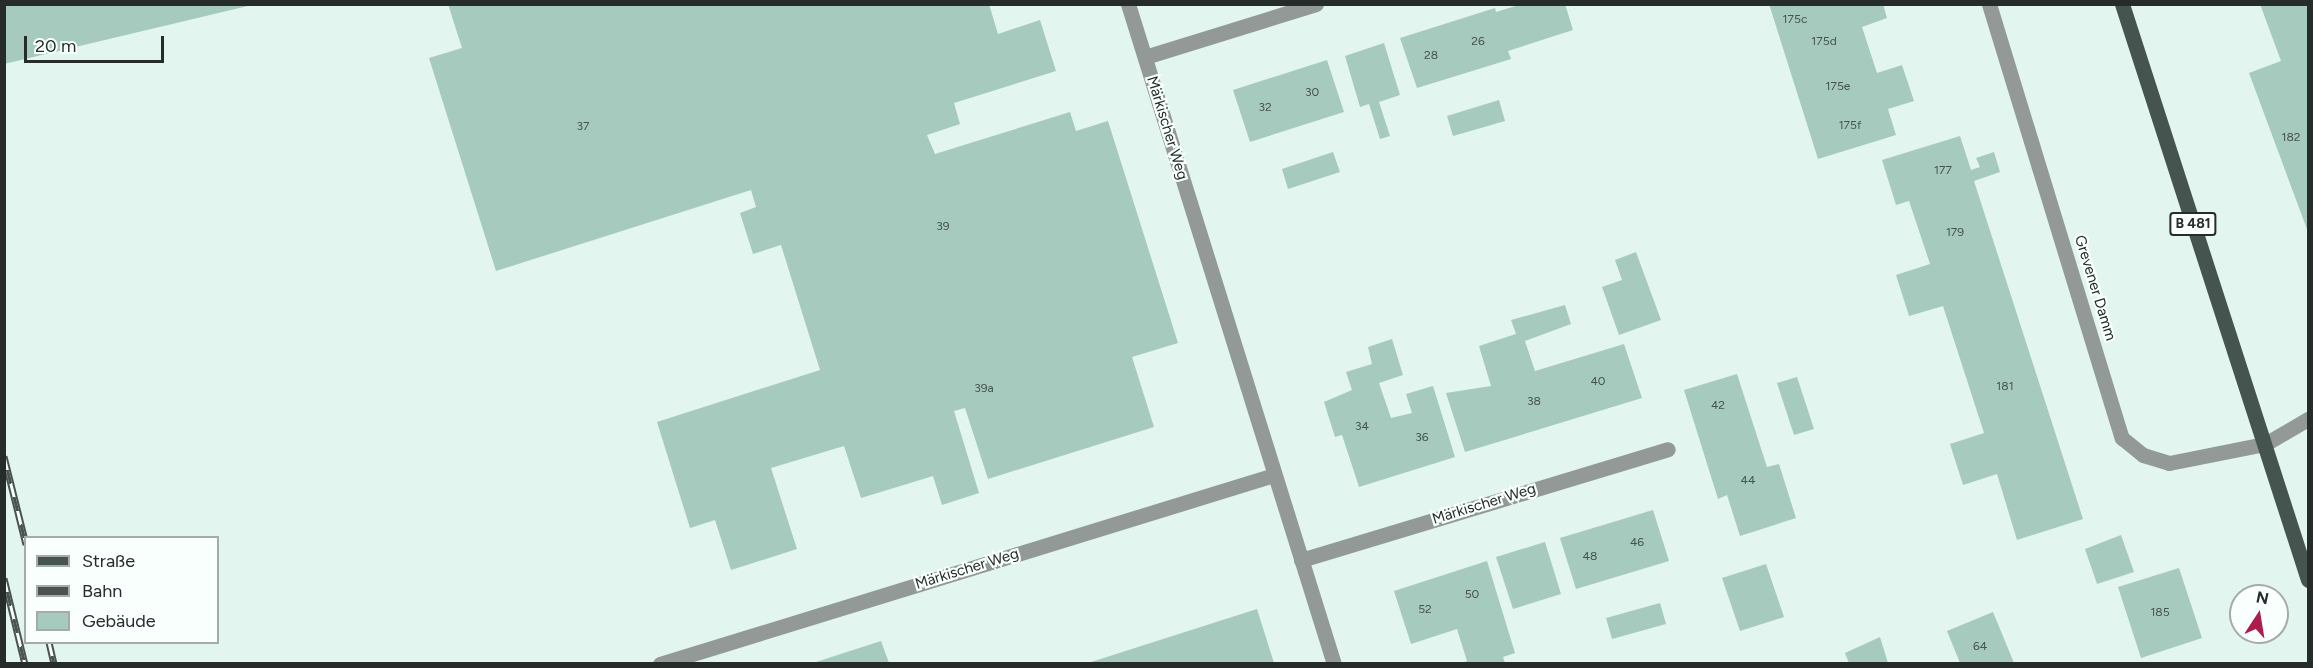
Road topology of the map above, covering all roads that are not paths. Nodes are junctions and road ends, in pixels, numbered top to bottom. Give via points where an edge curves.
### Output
1 (1128, 4) edge
2 (1316, 4) edge
3 (1989, 4) edge
4 (2122, 4) edge
5 (1145, 57) junction
6 (2308, 419) edge
7 (2265, 444) junction
8 (1668, 449) dead end
9 (1274, 475) junction
10 (1301, 560) junction
11 (2308, 580) edge
12 (660, 663) edge
13 (1334, 663) edge

1 - 5 street, Märkischer Weg
2 - 5 street, Märkischer Weg
3 - 7 street, Grevener Damm via 2122,438 2143,455 2169,463
4 - 7 main road, B 481
5 - 9 street, Märkischer Weg
6 - 7 street, Grevener Damm
7 - 11 main road, B 481
8 - 10 street, Märkischer Weg
9 - 10 street, Märkischer Weg
9 - 12 street, Märkischer Weg
10 - 13 street, Märkischer Weg

